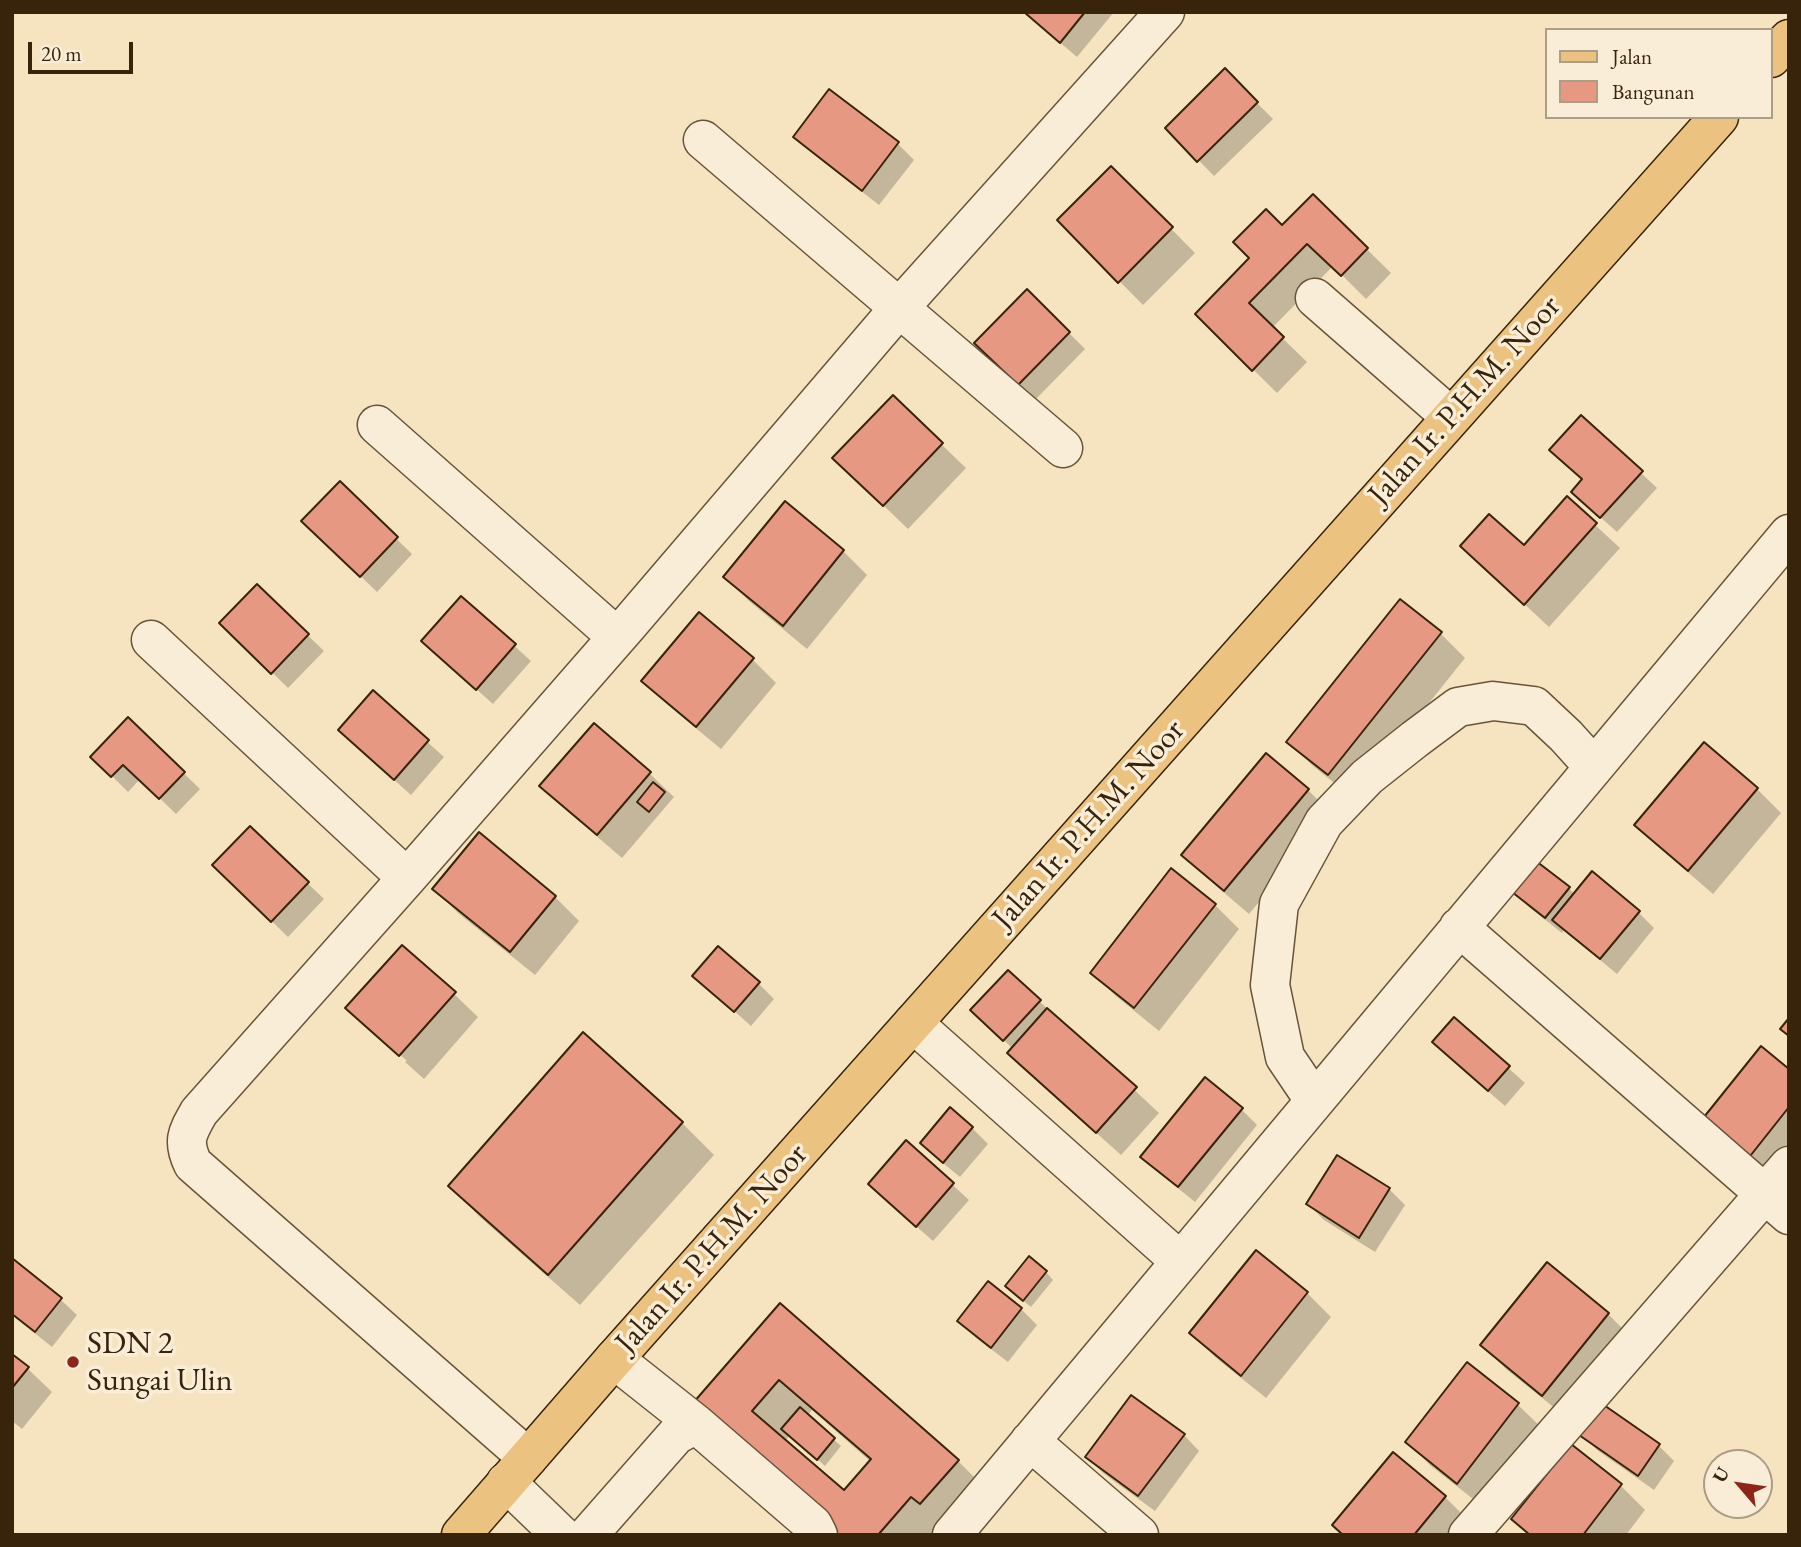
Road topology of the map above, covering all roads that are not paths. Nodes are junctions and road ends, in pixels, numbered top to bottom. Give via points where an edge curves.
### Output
1 (1165, 12) edge
2 (1789, 39) edge
3 (1773, 56) edge
4 (1717, 119) edge
5 (704, 140) dead end
6 (1315, 298) dead end
7 (900, 307) junction
8 (1451, 417) junction
9 (377, 425) dead end
10 (1063, 448) dead end
11 (1789, 534) edge
12 (617, 637) junction
13 (151, 640) dead end
14 (1594, 766) junction
15 (408, 878) junction
16 (1459, 927) junction
17 (913, 1023) junction
18 (1314, 1100) junction
19 (1780, 1191) edge
20 (1180, 1261) junction
21 (614, 1359) junction
22 (696, 1424) junction
23 (1030, 1441) junction
24 (517, 1470) junction
25 (461, 1535) edge
26 (561, 1535) edge
27 (589, 1535) edge
28 (818, 1535) edge
29 (951, 1535) edge
30 (1139, 1535) edge
31 (1468, 1535) edge

1 - 7 street
2 - 3 main road
4 - 8 main road, Jalan Ir. P.H.M. Noor
5 - 7 street
6 - 8 street
7 - 10 street
7 - 12 street
8 - 17 main road, Jalan Ir. P.H.M. Noor
9 - 12 street
11 - 14 street
12 - 15 street
13 - 15 street
14 - 16 street
14 - 18 street via 1534,706 1493,701 1458,707 1367,777 1324,822 1279,904 1270,985 1285,1057
15 - 24 street via 199,1112 187,1133 186,1150 193,1164
16 - 18 street
16 - 19 street
17 - 20 street
17 - 21 main road, Jalan Ir. P.H.M. Noor
18 - 20 street
19 - 31 street
20 - 23 street
21 - 22 street
21 - 24 main road, Jalan Ir. P.H.M. Noor
22 - 27 street via 676,1435
22 - 28 street via 813,1525
23 - 29 street
23 - 30 street
24 - 25 main road, Jalan Ir. P.H.M. Noor
24 - 26 street

